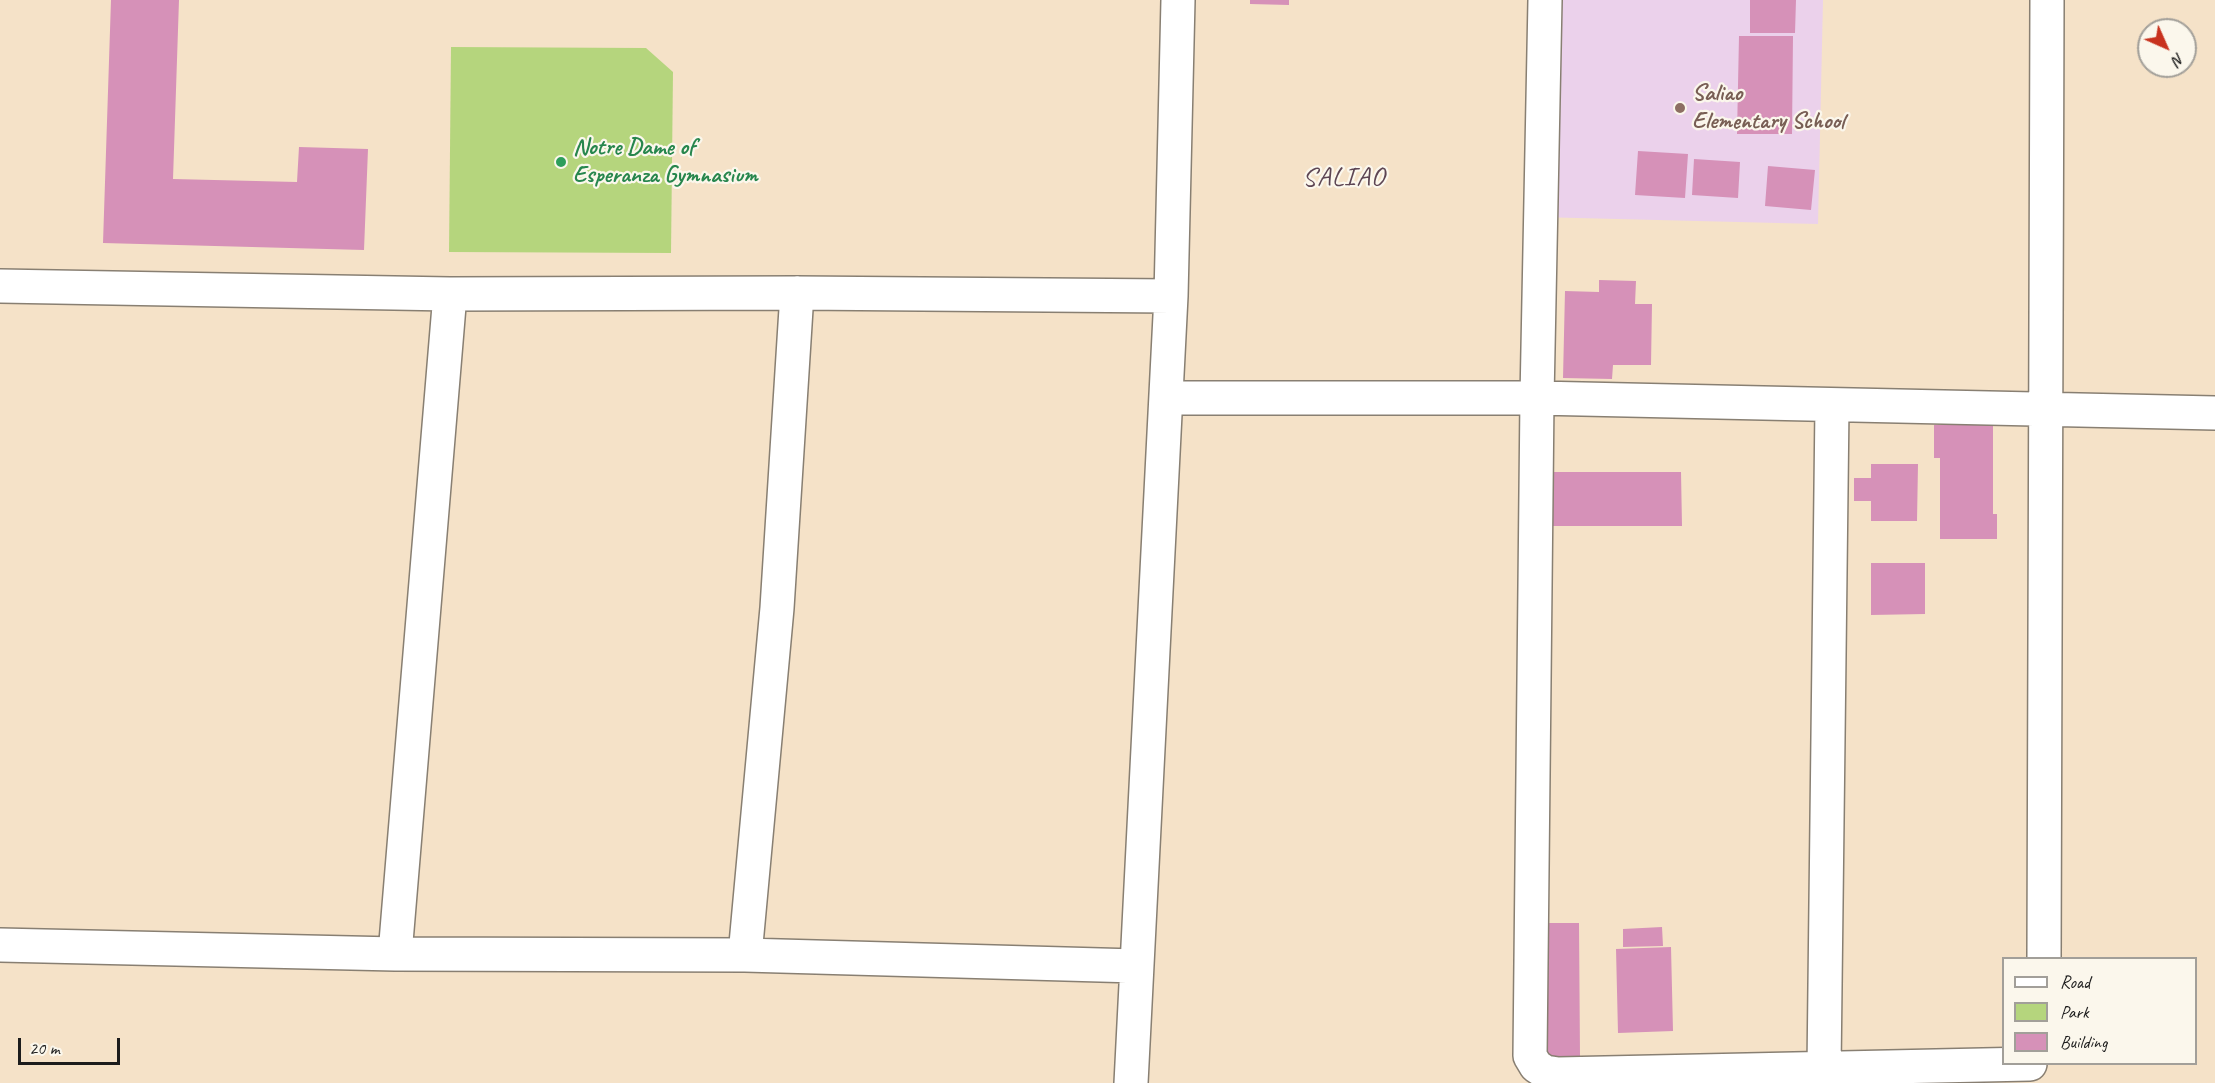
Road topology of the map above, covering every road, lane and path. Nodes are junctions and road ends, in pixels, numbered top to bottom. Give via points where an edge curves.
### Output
1 (1178, 0) edge
2 (1545, 0) edge
3 (2047, 0) edge
4 (0, 286) edge
5 (797, 293) junction
6 (450, 294) junction
7 (1171, 297) junction
8 (1167, 398) junction
9 (1538, 398) junction
10 (1832, 406) junction
11 (2045, 410) junction
12 (2215, 413) edge
13 (0, 945) edge
14 (395, 954) junction
15 (744, 955) junction
16 (2044, 957) edge
17 (1136, 966) junction
18 (2002, 1065) edge
19 (2044, 1065) edge
20 (1824, 1068) junction
21 (1131, 1083) edge
22 (2044, 1083) edge

1 - 7 street
2 - 9 street
3 - 11 street
4 - 6 street
5 - 6 street
5 - 7 street
5 - 15 street via 777,608
6 - 14 street
7 - 8 street
8 - 9 street
8 - 17 street
9 - 10 street
9 - 20 street via 1530,1056 1545,1072 1558,1074
10 - 11 street
10 - 20 street
11 - 12 street
11 - 16 street
13 - 14 street
14 - 15 street
15 - 17 street
17 - 21 street
18 - 20 street
19 - 22 street

